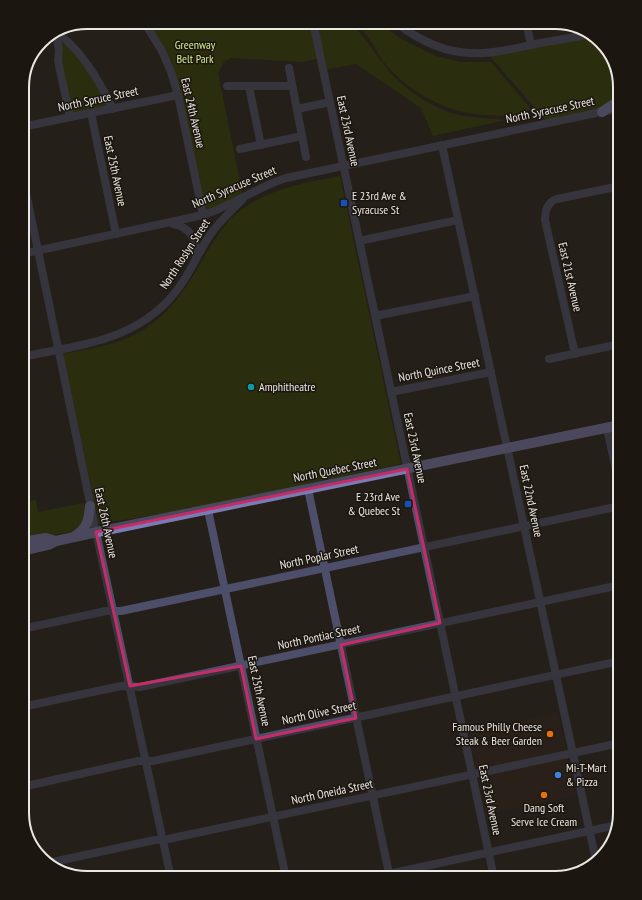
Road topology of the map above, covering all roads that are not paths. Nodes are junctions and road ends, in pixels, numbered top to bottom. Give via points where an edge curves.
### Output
1 (148, 29) edge
2 (314, 29) edge
3 (406, 29) edge
4 (528, 29) edge
5 (59, 36) edge
6 (581, 36) edge
7 (57, 38) edge
8 (531, 45) junction
9 (289, 68) dead end
10 (226, 86) dead end
11 (292, 86) junction
12 (249, 87) junction
13 (178, 95) junction
14 (330, 102) junction
15 (613, 105) edge
16 (113, 108) junction
17 (297, 109) junction
18 (613, 110) edge
19 (602, 112) junction
20 (91, 113) junction
21 (70, 117) junction
22 (29, 126) edge
23 (302, 136) junction
24 (261, 145) junction
25 (442, 145) junction
26 (240, 149) dead end
27 (306, 157) dead end
28 (343, 167) junction
29 (613, 187) edge
30 (250, 193) junction
31 (29, 211) edge
32 (203, 215) junction
33 (458, 220) junction
34 (170, 223) junction
35 (116, 234) junction
36 (359, 241) junction
37 (38, 250) junction
38 (29, 252) edge
39 (196, 260) junction
40 (474, 296) junction
41 (375, 316) junction
42 (613, 346) edge
43 (58, 350) junction
44 (575, 354) junction
45 (29, 356) edge
46 (548, 359) dead end
47 (491, 372) junction
48 (391, 392) junction
49 (613, 427) edge
50 (607, 428) junction
51 (507, 448) junction
52 (613, 456) edge
53 (407, 469) junction
54 (308, 489) junction
55 (90, 506) junction
56 (613, 507) edge
57 (208, 510) junction
58 (524, 526) junction
59 (96, 532) junction
60 (73, 537) junction
61 (29, 541) edge
62 (56, 541) junction
63 (424, 547) junction
64 (29, 549) edge
65 (324, 568) junction
66 (613, 586) edge
67 (225, 589) junction
68 (540, 602) junction
69 (113, 612) junction
70 (440, 623) junction
71 (29, 628) edge
72 (341, 645) junction
73 (613, 663) edge
74 (241, 666) junction
75 (556, 675) junction
76 (130, 686) junction
77 (456, 696) junction
78 (29, 706) edge
79 (356, 718) junction
80 (256, 739) junction
81 (613, 744) edge
82 (573, 753) junction
83 (146, 761) junction
84 (472, 774) junction
85 (29, 785) edge
86 (372, 795) junction
87 (273, 816) junction
88 (611, 826) edge
89 (590, 831) junction
90 (162, 839) junction
91 (489, 853) junction
92 (595, 855) edge
93 (56, 861) edge
94 (169, 871) edge
95 (285, 871) edge
96 (389, 871) edge
97 (412, 871) edge
98 (493, 871) edge

1 - 13 street, East 24th Avenue via 163,52
2 - 14 street, East 23rd Avenue
3 - 8 street via 437,46 472,54
4 - 8 street
5 - 16 street via 70,44 88,66
6 - 8 street
7 - 21 street via 58,62
9 - 11 street
10 - 12 street
11 - 12 street
11 - 17 street
12 - 24 street
13 - 16 street, North Spruce Street
13 - 32 street, East 24th Avenue
14 - 17 street
14 - 28 street, East 23rd Avenue
15 - 19 main road
16 - 20 street, North Spruce Street
17 - 23 street
18 - 19 street, North Syracuse Street
19 - 25 street, North Syracuse Street
20 - 21 street, North Spruce Street
20 - 35 street, East 25th Avenue
21 - 22 street, North Spruce Street
23 - 24 street
23 - 27 street
24 - 26 street
25 - 28 street, North Syracuse Street
25 - 33 street, East 22nd Avenue
28 - 30 street, North Syracuse Street via 281,180
28 - 36 street, East 23rd Avenue
29 - 44 street, East 21st Avenue via 557,199 550,203 545,215
30 - 32 street, North Syracuse Street
30 - 39 street, North Roslyn Street via 213,231
31 - 37 street, East 26th Avenue
32 - 34 street, North Syracuse Street
33 - 36 street
33 - 40 street, East 22nd Avenue
34 - 35 street, North Syracuse Street
34 - 39 street via 183,226 192,234 196,246
35 - 37 street, North Syracuse Street
36 - 41 street, East 23rd Avenue
37 - 38 street, North Syracuse Street
37 - 43 street, East 26th Avenue
39 - 43 street, North Roslyn Street via 173,295 145,321 126,332 108,338
40 - 41 street
40 - 47 street, East 22nd Avenue
41 - 48 street, East 23rd Avenue
42 - 44 street
43 - 45 street, North Roslyn Street
43 - 55 street, East 26th Avenue
44 - 46 street
47 - 48 street, North Quince Street
47 - 51 street, East 22nd Avenue
48 - 53 street, East 23rd Avenue
49 - 50 main road, North Quebec Street
50 - 51 main road, North Quebec Street
50 - 52 street
51 - 53 main road, North Quebec Street
51 - 58 street, East 22nd Avenue
53 - 54 main road, North Quebec Street
53 - 63 street, East 23rd Avenue
54 - 57 main road, North Quebec Street
54 - 65 street
55 - 59 street, East 26th Avenue
55 - 60 main road via 87,524
56 - 58 street, North Poplar Street
57 - 59 main road, North Quebec Street
57 - 67 street, East 25th Avenue
58 - 63 street, North Poplar Street
58 - 68 street, East 22nd Avenue
59 - 60 main road, North Quebec Street
59 - 69 street, East 26th Avenue
60 - 62 main road, North Quebec Street
61 - 62 main road, North Quebec Street via 42,538
62 - 64 main road, North Quebec Street
63 - 65 street, North Poplar Street
63 - 70 street, East 23rd Avenue
65 - 67 street, North Poplar Street
65 - 72 street
66 - 68 street, North Pontiac Street
67 - 69 street, North Poplar Street
67 - 74 street, East 25th Avenue
68 - 70 street, North Pontiac Street
68 - 75 street, East 22nd Avenue
69 - 71 street, North Poplar Street via 106,611
69 - 76 street, East 26th Avenue
70 - 72 street, North Pontiac Street
70 - 77 street, East 23rd Avenue
72 - 74 street, North Pontiac Street
72 - 79 street
73 - 75 street, North Olive Street
74 - 76 street, North Pontiac Street via 140,687
74 - 80 street, East 25th Avenue
75 - 77 street, North Olive Street
75 - 82 street, East 22nd Avenue
76 - 78 street, North Pontiac Street
76 - 83 street, East 26th Avenue
77 - 79 street, North Olive Street
77 - 84 street, East 23rd Avenue
79 - 80 street, North Olive Street
79 - 86 street
80 - 83 street, North Olive Street
80 - 87 street, East 25th Avenue
81 - 82 street, North Oneida Street
82 - 84 street, North Oneida Street
82 - 89 street, East 22nd Avenue
83 - 85 street, North Olive Street
83 - 90 street, East 26th Avenue
84 - 86 street, North Oneida Street
84 - 91 street, East 23rd Avenue
86 - 87 street, North Oneida Street
86 - 96 street
87 - 90 street, North Oneida Street
87 - 95 street, East 25th Avenue
88 - 89 street
89 - 91 street
89 - 92 street, East 22nd Avenue
90 - 93 street, North Oneida Street
90 - 94 street, East 26th Avenue
91 - 97 street
91 - 98 street, East 23rd Avenue

